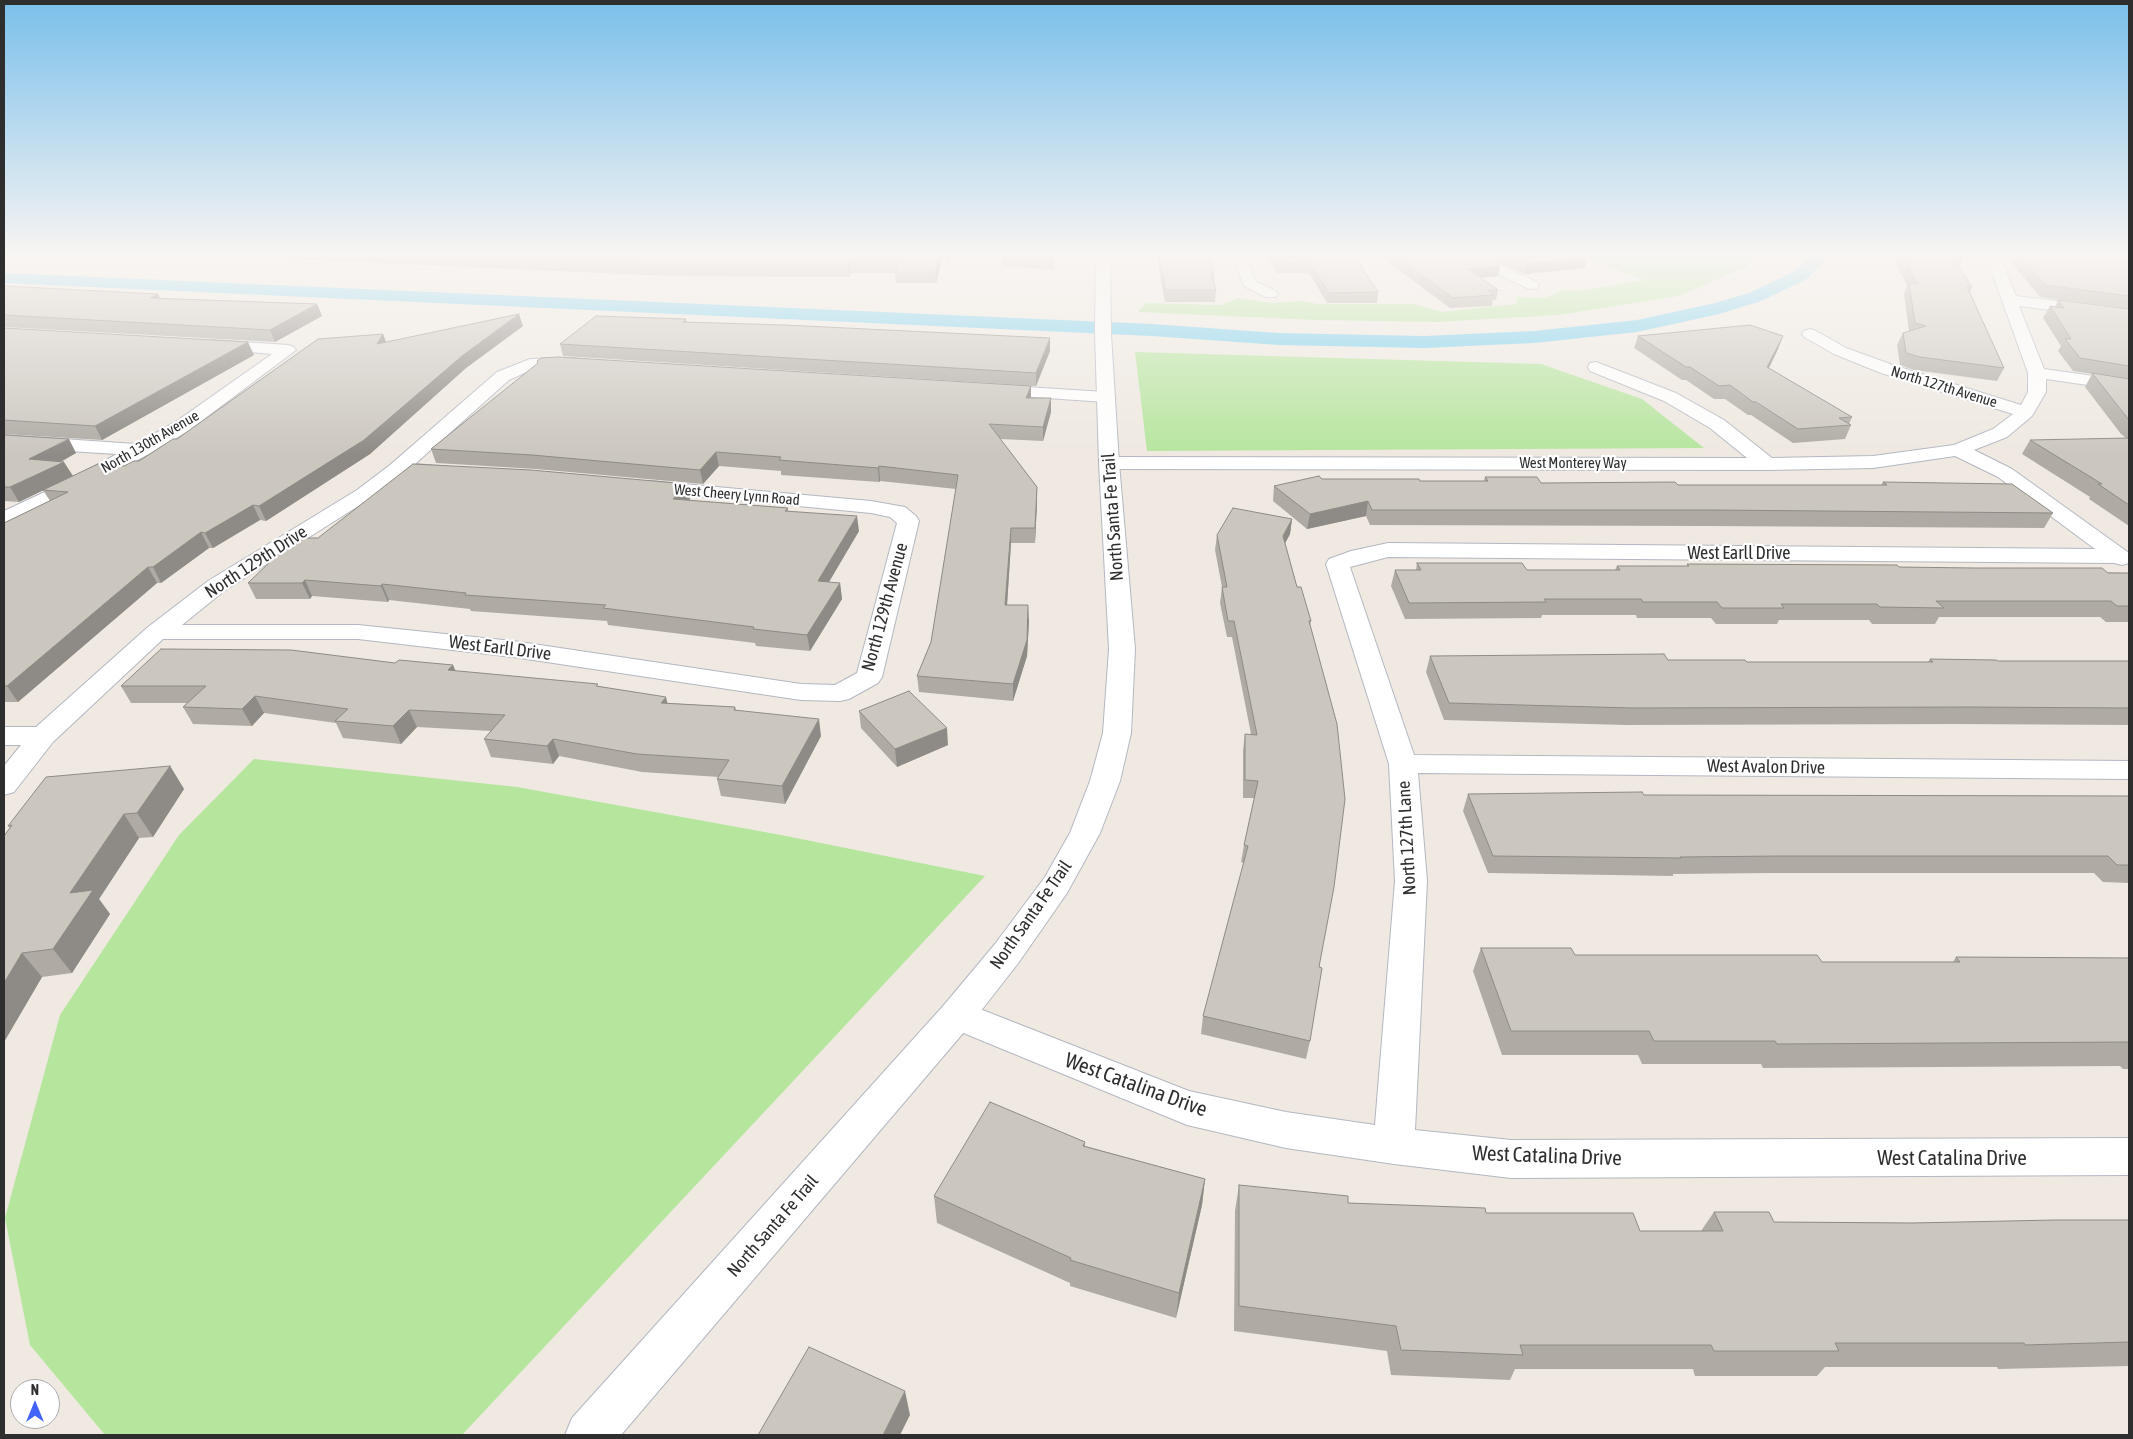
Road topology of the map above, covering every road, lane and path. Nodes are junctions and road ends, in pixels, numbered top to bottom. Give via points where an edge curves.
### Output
1 (1104, 320) edge
2 (2017, 320) edge
3 (1810, 334) dead end
4 (200, 344) edge
5 (591, 364) edge
6 (1596, 367) dead end
7 (2037, 373) junction
8 (2129, 386) edge
9 (977, 389) edge
10 (1105, 397) junction
11 (2026, 412) junction
12 (4, 441) edge
13 (142, 450) junction
14 (1958, 450) junction
15 (1108, 463) junction
16 (1767, 464) junction
17 (397, 469) junction
18 (466, 473) edge
19 (635, 485) edge
20 (897, 512) joint
21 (4, 520) edge
22 (1359, 556) joint
23 (2124, 560) edge
24 (157, 632) junction
25 (840, 693) joint
26 (4, 736) edge
27 (42, 736) junction
28 (1403, 764) junction
29 (2129, 770) edge
30 (4, 785) edge
31 (958, 1015) junction
32 (1394, 1146) junction
33 (2129, 1157) edge
34 (589, 1435) edge

1 - 10 street, North Santa Fe Trail
2 - 7 street
3 - 11 street, North 127th Avenue via 1840,351 1888,369
4 - 13 street, North 130th Avenue via 288,350
5 - 17 street, North 129th Drive via 530,364 503,376
6 - 16 street via 1670,397 1717,424
7 - 8 street
7 - 11 street via 2037,392
9 - 10 street
10 - 15 street, North Santa Fe Trail
11 - 14 street, West Monterey Way via 2000,434
12 - 13 street
13 - 21 street, North 130th Avenue
14 - 16 street, West Monterey Way via 1873,462
14 - 23 street via 2006,472
15 - 16 street, West Monterey Way
15 - 31 street, North Santa Fe Trail via 1122,649 1117,733 1105,781 1085,834 1056,886
17 - 18 street
17 - 24 street, North 129th Drive via 364,494 216,586
19 - 20 street, West Cheery Lynn Road
20 - 25 street, North 129th Avenue via 908,521 869,677
22 - 23 street, West Earll Drive via 1388,550
22 - 28 street, North 127th Lane via 1337,564
24 - 25 street, West Earll Drive via 358,632 513,649 801,692
24 - 27 street, North 129th Drive
26 - 27 street
27 - 30 street, North 129th Drive
28 - 29 street, West Avalon Drive
28 - 32 street, North 127th Lane via 1411,881
31 - 32 street, West Catalina Drive via 1187,1108 1286,1130
31 - 34 street, North Santa Fe Trail
32 - 33 street, West Catalina Drive via 1511,1159

